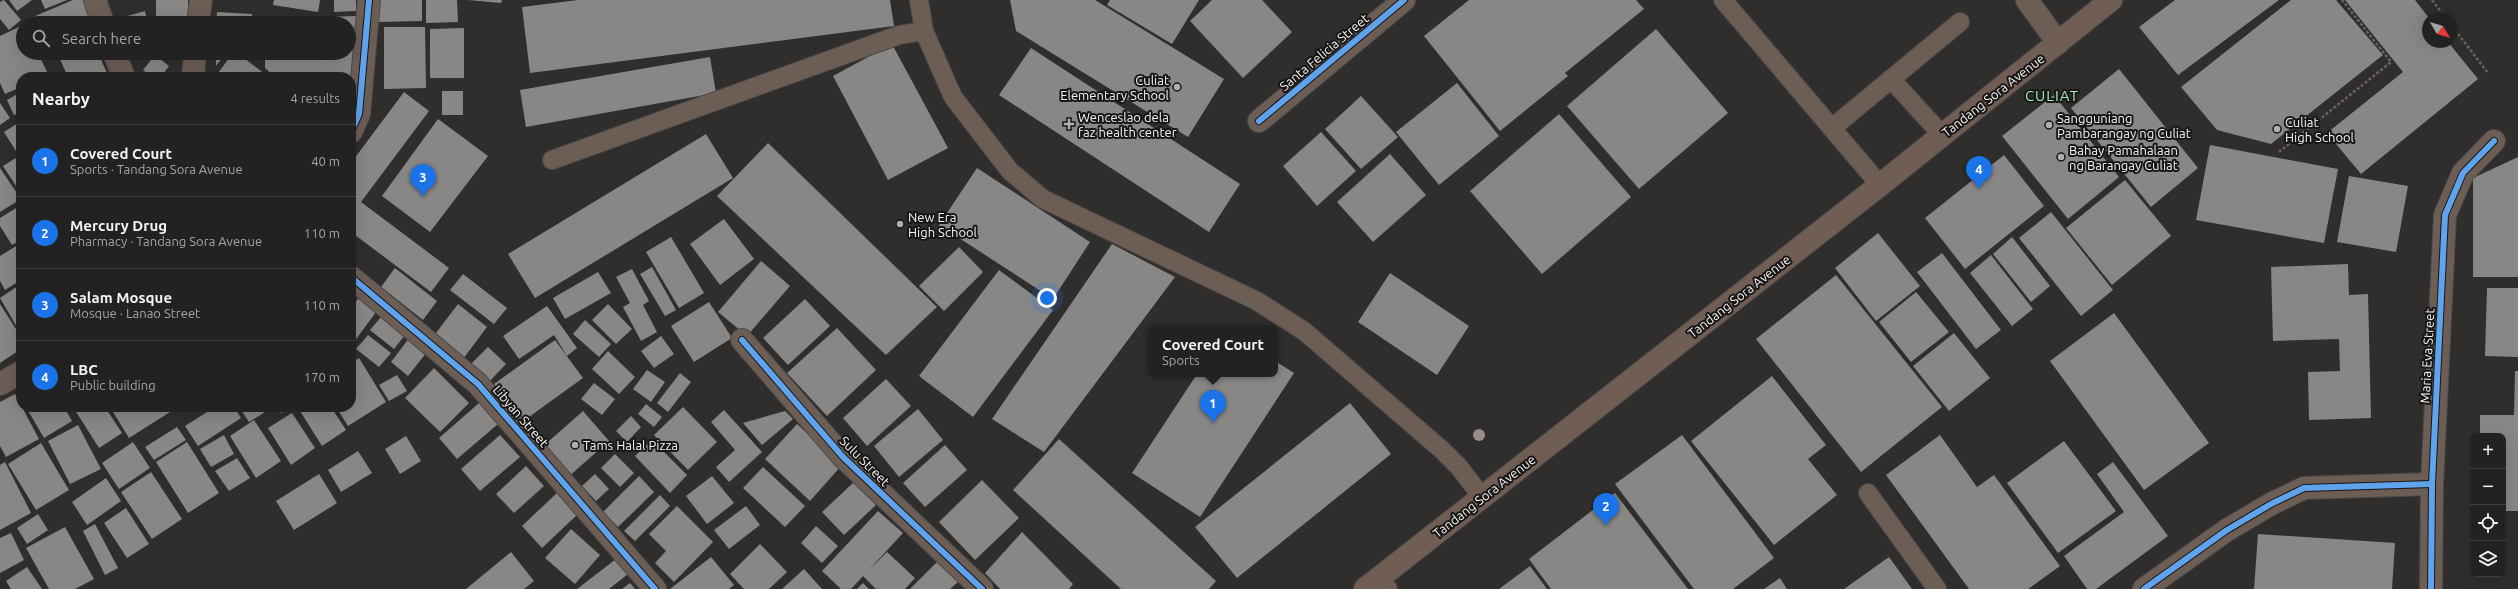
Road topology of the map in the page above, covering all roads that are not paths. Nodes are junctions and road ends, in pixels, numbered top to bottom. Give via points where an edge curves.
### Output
1 (95, 0) edge
2 (201, 0) edge
3 (369, 0) edge
4 (919, 0) edge
5 (1404, 0) edge
6 (1722, 0) edge
7 (2027, 0) edge
8 (2111, 0) edge
9 (101, 16) edge
10 (199, 16) edge
11 (1960, 22) dead end
12 (924, 31) junction
13 (2058, 42) junction
14 (117, 60) edge
15 (194, 60) edge
16 (122, 72) edge
17 (193, 72) edge
18 (1891, 79) junction
19 (356, 121) edge
20 (1259, 121) dead end
21 (1832, 128) junction
22 (1942, 135) junction
23 (2494, 141) dead end
24 (552, 160) dead end
25 (1880, 185) junction
26 (356, 282) edge
27 (742, 340) dead end
28 (16, 375) edge
29 (0, 384) edge
30 (2432, 484) junction
31 (1868, 493) dead end
32 (1482, 497) junction
33 (1377, 585) edge
34 (655, 589) edge
35 (982, 589) edge
36 (1937, 589) edge
37 (2144, 589) edge
38 (2431, 589) edge

1 - 9 street
2 - 10 street
3 - 19 street via 359,114
4 - 12 lane
5 - 20 street, Santa Felicia Street
6 - 21 lane
7 - 13 street
8 - 13 main road, Tandang Sora Avenue
11 - 18 lane
12 - 24 lane via 900,35
12 - 32 lane via 953,97 1010,171 1043,199 1257,301 1304,331 1442,450
13 - 22 main road, Tandang Sora Avenue
14 - 16 street
15 - 17 street
18 - 21 lane
18 - 22 lane
21 - 25 lane
22 - 25 main road, Tandang Sora Avenue
23 - 30 street, Maria Eva Street via 2463,173 2445,215
25 - 32 main road, Tandang Sora Avenue
26 - 34 street, Libyan Street via 478,384
27 - 35 street, Sulu Street via 843,457
28 - 29 street
30 - 37 street via 2304,488 2227,530
30 - 38 street, Maria Eva Street
31 - 36 lane
32 - 33 main road, Tandang Sora Avenue

